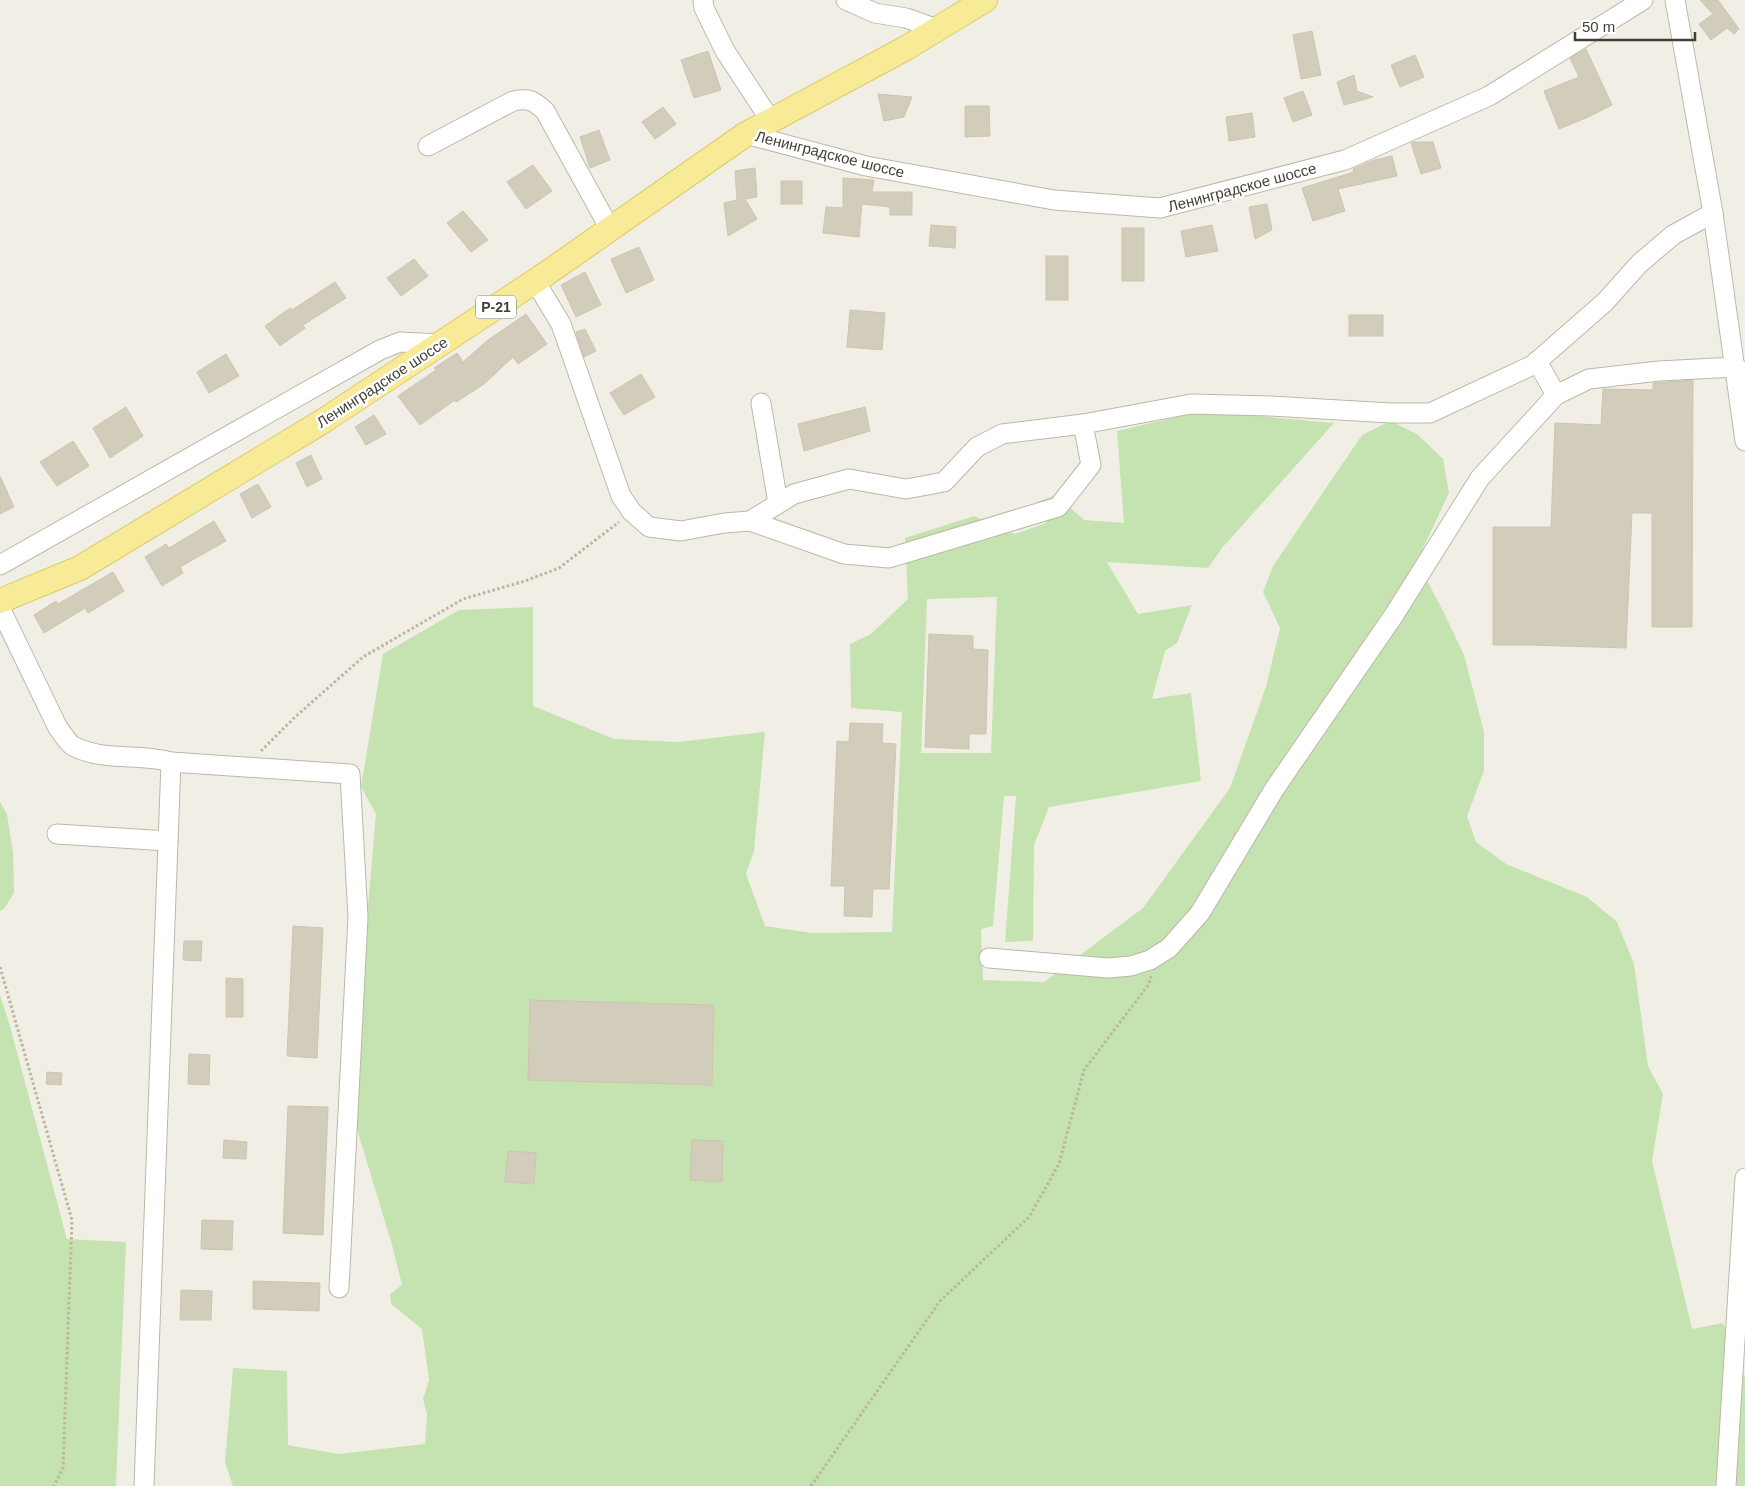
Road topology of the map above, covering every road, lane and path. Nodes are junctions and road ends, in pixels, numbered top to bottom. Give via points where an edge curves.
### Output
1 (703, 0) edge
2 (846, 0) edge
3 (985, 0) edge
4 (1644, 0) edge
5 (1675, 0) edge
6 (937, 29) junction
7 (771, 121) junction
8 (746, 134) junction
9 (428, 146) dead end
10 (1713, 213) junction
11 (610, 229) junction
12 (535, 281) junction
13 (440, 344) junction
14 (1538, 361) junction
15 (1740, 370) edge
16 (1556, 395) junction
17 (761, 403) dead end
18 (1083, 424) junction
19 (1745, 441) edge
20 (778, 503) junction
21 (632, 512) junction
22 (750, 520) junction
23 (0, 565) edge
24 (0, 601) edge
25 (0, 608) edge
26 (171, 762) junction
27 (244, 767) junction
28 (57, 834) dead end
29 (168, 841) junction
30 (1156, 956) junction
31 (989, 958) dead end
32 (0, 967) edge
33 (1745, 1178) edge
34 (339, 1288) dead end
35 (54, 1486) edge
36 (144, 1486) edge
37 (811, 1486) edge
38 (1726, 1486) edge

1 - 7 street via 725,51
2 - 6 street via 874,14 906,18
3 - 6 main road, Ленинградское шоссе / Р-21
4 - 8 street, Ленинградское шоссе via 1489,96 1345,160 1160,208 1045,198 866,166
5 - 10 street
6 - 7 main road, Ленинградское шоссе / Р-21
7 - 8 main road, Ленинградское шоссе / Р-21
8 - 11 main road, Ленинградское шоссе / Р-21
9 - 11 street via 513,101 525,98 535,102 545,111
10 - 14 street via 1673,235 1639,264 1605,302
10 - 15 street
11 - 12 main road, Ленинградское шоссе / Р-21
12 - 13 main road, Ленинградское шоссе / Р-21
12 - 21 street via 561,324 620,496
13 - 23 street via 400,342 380,350
13 - 24 main road, Ленинградское шоссе / Р-21 via 320,423 80,568
14 - 16 street
14 - 18 street via 1430,413 1191,404
15 - 16 street via 1658,371 1589,379
15 - 19 street
16 - 30 street via 1480,478 1394,615 1275,788 1200,913 1169,948
17 - 20 street
18 - 20 street via 1002,434 977,447 944,482 906,488 849,479 794,494
18 - 22 street via 1091,465 1058,508 889,558 844,554
20 - 22 street
21 - 22 street via 649,527 681,531
21 - 27 path via 559,568 463,599 363,656
25 - 26 street via 58,728 72,746 95,754
26 - 27 street
26 - 29 street
27 - 34 street via 350,774 358,917
28 - 29 street
29 - 36 street
30 - 31 street via 1131,966 1108,968
30 - 37 path via 1149,984 1084,1070 1059,1164 1029,1217 940,1301
32 - 35 path via 72,1220 63,1468
33 - 38 street

